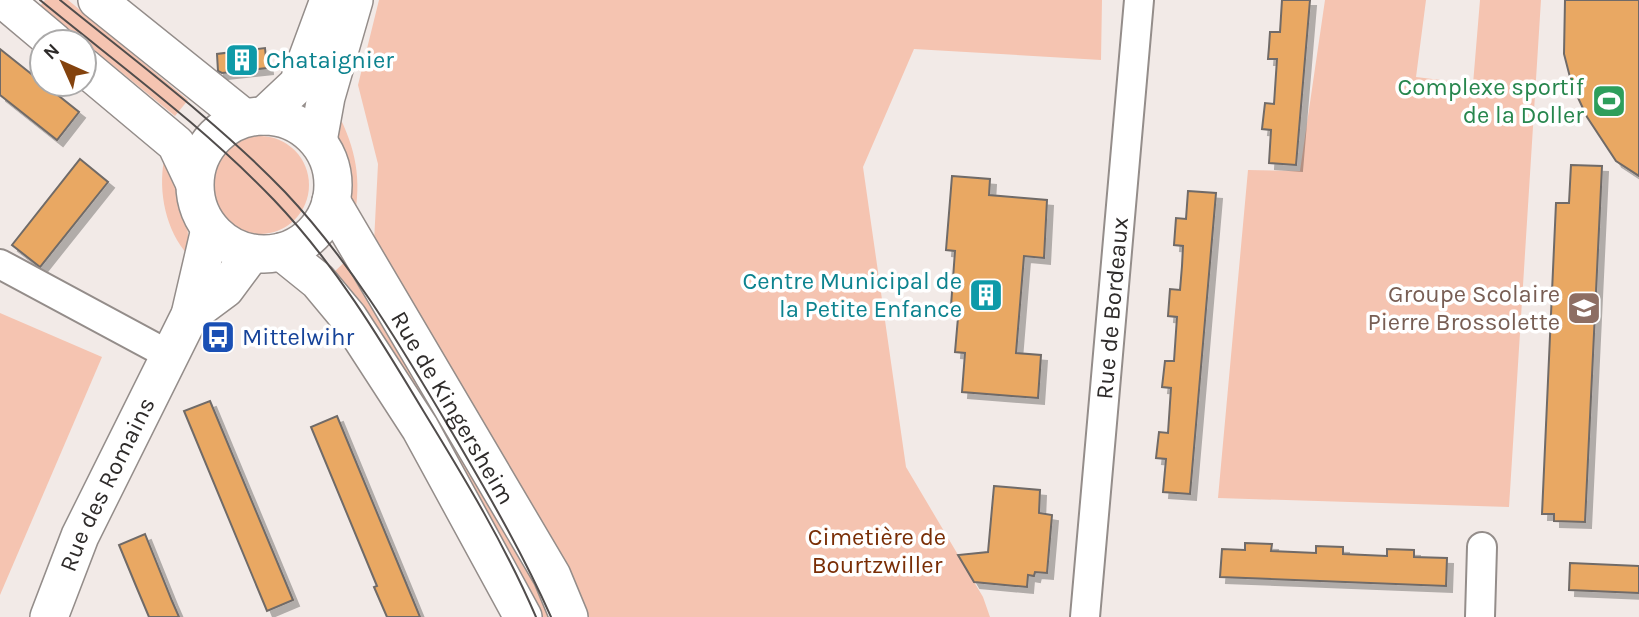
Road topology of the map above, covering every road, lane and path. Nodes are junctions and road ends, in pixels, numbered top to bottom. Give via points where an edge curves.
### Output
1 (4, 0) edge
2 (97, 0) edge
3 (329, 0) edge
4 (354, 0) edge
5 (1139, 0) edge
6 (37, 28) edge
7 (98, 79) edge
8 (254, 117) junction
9 (318, 141) junction
10 (194, 182) junction
11 (331, 201) junction
12 (210, 229) junction
13 (266, 253) junction
14 (0, 264) edge
15 (190, 315) junction
16 (169, 355) junction
17 (1482, 547) dead end
18 (49, 617) edge
19 (523, 617) edge
20 (569, 617) edge
21 (1085, 617) edge
22 (1480, 617) edge

1 - 6 main road
2 - 8 main road
3 - 8 main road via 298,84
4 - 9 main road
5 - 21 street, Rue de Bordeaux
7 - 10 main road via 176,144
8 - 9 main road via 285,119
8 - 10 main road via 219,131 197,165
9 - 11 main road via 331,170
10 - 12 main road via 201,215
11 - 13 main road via 317,229 297,246
11 - 20 main road, Rue de Kingersheim via 552,576
12 - 13 main road via 228,245
12 - 15 main road, Rue des Romains
13 - 15 main road, Rue des Romains
13 - 19 main road, Rue de Kingersheim via 318,281 348,317 420,428
14 - 16 street
15 - 16 main road, Rue des Romains
16 - 18 main road, Rue des Romains via 80,536
17 - 22 street

